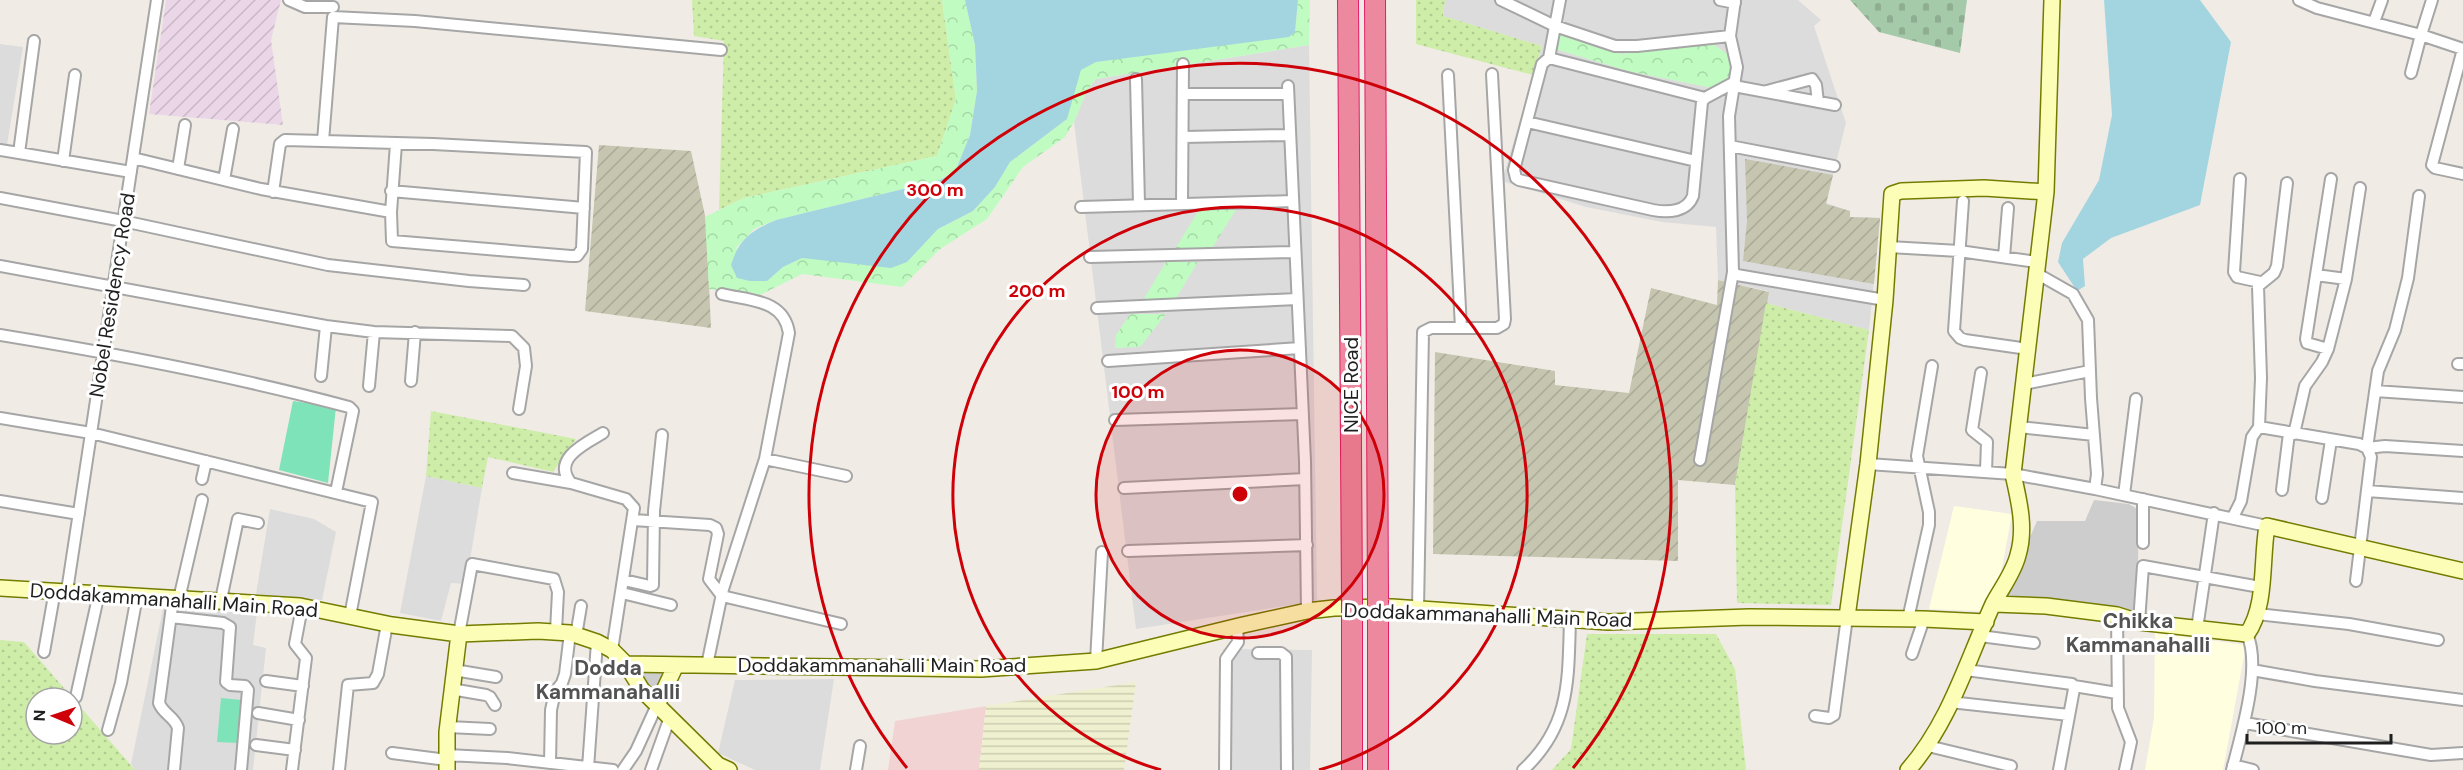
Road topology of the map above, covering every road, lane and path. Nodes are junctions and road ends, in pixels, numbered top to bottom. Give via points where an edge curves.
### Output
1 (157, 0) edge
2 (290, 0) edge
3 (1348, 0) edge
4 (1375, 0) edge
5 (1501, 0) edge
6 (1560, 0) edge
7 (1720, 0) edge
8 (2052, 0) edge
9 (2299, 0) edge
10 (2382, 0) edge
11 (2432, 0) edge
12 (1735, 2) edge
13 (333, 8) edge
14 (2374, 22) junction
15 (1555, 26) junction
16 (2421, 35) junction
17 (1730, 36) junction
18 (33, 41) dead end
19 (2463, 48) edge
20 (722, 50) dead end
21 (1549, 58) junction
22 (1183, 64) dead end
23 (2411, 73) dead end
24 (1492, 74) dead end
25 (75, 75) dead end
26 (1448, 75) dead end
27 (1136, 79) dead end
28 (1735, 84) junction
29 (1763, 92) junction
30 (1183, 94) junction
31 (1705, 98) junction
32 (1818, 102) junction
33 (1834, 105) dead end
34 (1527, 122) junction
35 (185, 125) dead end
36 (233, 129) dead end
37 (1290, 135) junction
38 (1183, 137) junction
39 (323, 141) junction
40 (396, 144) junction
41 (1730, 146) junction
42 (0, 150) edge
43 (19, 153) junction
44 (133, 158) junction
45 (63, 161) junction
46 (1696, 161) junction
47 (1834, 166) dead end
48 (178, 169) junction
49 (131, 172) junction
50 (2463, 174) edge
51 (2331, 178) dead end
52 (2240, 179) dead end
53 (224, 180) junction
54 (2287, 183) dead end
55 (2360, 188) dead end
56 (391, 191) junction
57 (273, 192) junction
58 (2046, 192) junction
59 (2419, 196) dead end
60 (0, 198) edge
61 (1293, 201) junction
62 (1964, 201) dead end
63 (1182, 203) junction
64 (1139, 204) junction
65 (1081, 207) dead end
66 (584, 208) junction
67 (2008, 208) dead end
68 (391, 212) junction
69 (123, 221) junction
70 (1889, 247) junction
71 (1959, 251) junction
72 (1295, 252) junction
73 (1090, 257) dead end
74 (2004, 257) junction
75 (0, 266) edge
76 (2036, 268) junction
77 (1733, 272) junction
78 (2316, 275) junction
79 (2346, 279) junction
80 (2260, 282) junction
81 (524, 285) dead end
82 (114, 286) junction
83 (722, 294) dead end
84 (1297, 299) junction
85 (1885, 300) junction
86 (1097, 308) dead end
87 (326, 326) junction
88 (1461, 328) junction
89 (374, 332) junction
90 (415, 332) junction
91 (0, 335) edge
92 (1300, 348) junction
93 (2028, 349) junction
94 (2328, 349) junction
95 (104, 352) junction
96 (1108, 362) dead end
97 (1932, 366) dead end
98 (2090, 371) junction
99 (1981, 373) dead end
100 (321, 376) dead end
101 (411, 381) dead end
102 (2024, 384) junction
103 (369, 386) dead end
104 (2375, 391) junction
105 (2463, 397) edge
106 (2136, 399) dead end
107 (519, 409) dead end
108 (1303, 414) junction
109 (0, 418) edge
110 (1115, 420) dead end
111 (2019, 426) junction
112 (2259, 427) junction
113 (603, 433) dead end
114 (91, 434) junction
115 (2291, 434) junction
116 (662, 435) dead end
117 (2094, 435) junction
118 (2331, 440) junction
119 (2367, 448) junction
120 (2463, 451) edge
121 (765, 459) junction
122 (1700, 460) dead end
123 (206, 461) junction
124 (1868, 464) junction
125 (1918, 467) junction
126 (1986, 472) junction
127 (513, 474) dead end
128 (2013, 474) junction
129 (846, 476) dead end
130 (202, 479) dead end
131 (1305, 479) junction
132 (570, 483) junction
133 (1124, 488) dead end
134 (2095, 489) junction
135 (2282, 490) dead end
136 (2367, 491) junction
137 (336, 492) junction
138 (2124, 495) junction
139 (2322, 498) dead end
140 (2463, 498) edge
141 (2143, 499) junction
142 (202, 500) dead end
143 (0, 501) edge
144 (2214, 513) junction
145 (79, 514) junction
146 (2233, 518) junction
147 (633, 520) junction
148 (654, 521) junction
149 (258, 523) dead end
150 (2267, 526) junction
151 (2143, 543) dead end
152 (1307, 545) junction
153 (2361, 547) junction
154 (1128, 550) dead end
155 (1102, 552) dead end
156 (2463, 571) edge
157 (2203, 576) junction
158 (624, 580) junction
159 (2356, 581) dead end
160 (2260, 587) junction
161 (0, 588) edge
162 (61, 591) junction
163 (99, 593) junction
164 (622, 593) junction
165 (137, 596) junction
166 (722, 596) junction
167 (178, 599) junction
168 (225, 602) junction
169 (1994, 604) junction
170 (671, 605) dead end
171 (581, 606) dead end
172 (302, 607) junction
173 (1418, 609) junction
174 (1307, 611) junction
175 (2257, 614) junction
176 (2117, 615) junction
177 (350, 616) junction
178 (1847, 617) junction
179 (176, 618) junction
180 (1908, 619) junction
181 (1924, 619) junction
182 (1570, 620) junction
183 (2139, 622) junction
184 (387, 624) junction
185 (841, 624) dead end
186 (1237, 627) junction
187 (1983, 629) junction
188 (2197, 629) junction
189 (567, 633) junction
190 (459, 634) junction
191 (2247, 634) junction
192 (2438, 640) dead end
193 (597, 642) junction
194 (2034, 643) dead end
195 (612, 650) junction
196 (44, 652) dead end
197 (1258, 653) dead end
198 (1912, 654) dead end
199 (1096, 661) junction
200 (626, 664) junction
201 (675, 665) junction
202 (707, 665) junction
203 (454, 670) junction
204 (1966, 670) junction
205 (2252, 670) junction
206 (496, 677) dead end
207 (266, 681) dead end
208 (78, 686) edge
209 (303, 686) junction
210 (2074, 686) junction
211 (451, 689) junction
212 (2117, 693) junction
213 (2463, 700) edge
214 (1950, 702) junction
215 (495, 705) dead end
216 (657, 705) junction
217 (258, 713) dead end
218 (2069, 715) junction
219 (670, 717) junction
220 (1815, 717) dead end
221 (299, 720) junction
222 (2245, 723) junction
223 (448, 727) junction
224 (490, 729) dead end
225 (108, 730) dead end
226 (256, 745) dead end
227 (860, 746) dead end
228 (1928, 746) junction
229 (295, 750) junction
230 (392, 753) dead end
231 (2463, 753) edge
232 (447, 762) edge
233 (550, 763) junction
234 (2011, 766) dead end
235 (588, 768) junction
236 (722, 768) edge
237 (2233, 768) edge
238 (174, 770) edge
239 (241, 770) edge
240 (292, 770) edge
241 (339, 770) edge
242 (613, 770) edge
243 (623, 770) edge
244 (651, 770) edge
245 (856, 770) edge
246 (1225, 770) edge
247 (1287, 770) edge
248 (1352, 770) edge
249 (1378, 770) edge
250 (1523, 770) edge
251 (1908, 770) edge
252 (2059, 770) edge
253 (2125, 770) edge
254 (2253, 770) edge

1 - 44 street, Nobel Residency Road
2 - 13 street via 305,7
3 - 248 highway, NICE Road
4 - 249 highway, NICE Road
5 - 15 street
6 - 15 street
7 - 12 street
8 - 58 street
9 - 14 street
10 - 14 street
11 - 16 street
12 - 17 street
13 - 20 street via 426,22
13 - 39 street
14 - 16 street
15 - 17 street via 1615,46
15 - 21 street
16 - 19 street
16 - 23 street
17 - 28 street via 1737,61
18 - 43 street
19 - 50 street via 2432,165
21 - 31 street
21 - 34 street via 1542,64
22 - 30 street
24 - 88 street via 1505,319 1497,328
25 - 45 street
26 - 88 street
27 - 64 street
28 - 29 street
28 - 31 street
28 - 41 street via 1729,109
29 - 32 street
29 - 32 street via 1812,79
30 - 37 street via 1288,90
30 - 38 street
31 - 46 street
32 - 33 street
34 - 46 street
34 - 46 street via 1514,170 1519,180 1668,212 1691,200
35 - 48 street
36 - 53 street
37 - 38 street
37 - 61 street
38 - 63 street
39 - 40 street
39 - 57 street via 285,140 280,144
40 - 56 street
40 - 66 street via 581,150 587,156
41 - 47 street
41 - 77 street
42 - 43 street
43 - 45 street
44 - 48 street
44 - 49 street, Nobel Residency Road
45 - 49 street
48 - 53 street
49 - 69 street, Nobel Residency Road
51 - 78 street
52 - 80 street via 2234,272 2237,277
53 - 57 street
54 - 80 street via 2277,266 2274,273
55 - 79 street
56 - 66 street
56 - 68 street
57 - 68 street
58 - 70 street via 1984,188 1896,191 1891,199
58 - 76 street
59 - 104 street via 2408,278 2395,330 2380,360
60 - 69 street
61 - 63 street
61 - 72 street
62 - 71 street
63 - 64 street
64 - 65 street
66 - 68 street via 582,249 577,256 392,241
67 - 74 street
69 - 81 street via 350,268
69 - 82 street, Nobel Residency Road
70 - 71 street
70 - 85 street
71 - 74 street
71 - 93 street via 1953,327 1956,335 1965,340
72 - 73 street
72 - 84 street
74 - 76 street
75 - 82 street
76 - 93 street
76 - 98 street via 2073,294 2088,320
77 - 85 street
77 - 122 street
78 - 79 street
78 - 94 street via 2306,341
79 - 94 street
80 - 112 street
82 - 87 street
82 - 95 street, Nobel Residency Road
83 - 121 street via 773,306 788,324
84 - 86 street
84 - 92 street
85 - 124 street
87 - 89 street
87 - 100 street
88 - 173 street via 1431,328 1422,337
89 - 90 street
89 - 103 street
90 - 101 street
90 - 107 street via 512,336 524,348 526,366
91 - 95 street
92 - 96 street
92 - 108 street
93 - 102 street
94 - 115 street via 2305,386
95 - 114 street, Nobel Residency Road
95 - 137 street via 349,407 353,411
97 - 125 street
98 - 102 street
98 - 117 street
99 - 126 street via 1972,430 1988,442
102 - 111 street
104 - 105 street
104 - 119 street
106 - 138 street
108 - 110 street
108 - 131 street
109 - 114 street
111 - 117 street
111 - 128 street
112 - 115 street
112 - 146 street via 2252,437 2241,501
113 - 132 street via 570,454 565,471
114 - 123 street
114 - 145 street, Nobel Residency Road
115 - 118 street
115 - 135 street
116 - 148 street
117 - 134 street
118 - 119 street
118 - 139 street
119 - 120 street
119 - 136 street via 2371,457
121 - 129 street
121 - 166 street
123 - 130 street
123 - 137 street
124 - 125 street
124 - 178 street
125 - 126 street
125 - 180 street via 1930,519
126 - 128 street
127 - 132 street
128 - 134 street
128 - 169 street via 2022,513 2018,556
131 - 133 street
131 - 152 street
132 - 147 street via 626,500 634,508
134 - 138 street
136 - 140 street
136 - 153 street
137 - 177 street via 372,502
138 - 141 street
141 - 144 street
141 - 151 street
142 - 167 street
143 - 145 street
144 - 146 street
144 - 157 street
145 - 162 street, Nobel Residency Road
146 - 150 street
147 - 148 street
147 - 158 street
148 - 158 street via 653,585
148 - 166 street via 716,528 709,579
149 - 168 street via 238,519 222,595
150 - 153 street
150 - 160 street
152 - 154 street
152 - 174 street
153 - 156 street
153 - 159 street
155 - 199 street
157 - 160 street
157 - 183 street via 2143,566
157 - 188 street
158 - 164 street
160 - 175 street
161 - 162 street, Doddakammanahalli Main Road
162 - 163 street, Doddakammanahalli Main Road
162 - 196 street, Nobel Residency Road
163 - 165 street, Doddakammanahalli Main Road
163 - 208 street
164 - 170 street
164 - 195 street
165 - 167 street, Doddakammanahalli Main Road
165 - 225 street
166 - 185 street
166 - 202 street
167 - 168 street, Doddakammanahalli Main Road
167 - 179 street
168 - 172 street, Doddakammanahalli Main Road
169 - 176 street
169 - 187 street
171 - 189 street
172 - 177 street, Doddakammanahalli Main Road
172 - 209 street via 295,644 306,658
173 - 174 street, Doddakammanahalli Main Road
173 - 182 street, Doddakammanahalli Main Road
174 - 186 street, Doddakammanahalli Main Road
175 - 191 street
175 - 192 street via 2349,624
176 - 183 street
176 - 212 street
177 - 184 street, Doddakammanahalli Main Road
178 - 180 street, Doddakammanahalli Main Road
178 - 182 street, Doddakammanahalli Main Road
178 - 220 street via 1834,715
179 - 238 street via 159,703 161,710 177,723
179 - 239 street via 223,622 230,627 226,682 248,690
180 - 181 street, Doddakammanahalli Main Road
181 - 187 street, Doddakammanahalli Main Road
181 - 198 street
182 - 250 street via 1565,699 1553,732
183 - 188 street
184 - 190 street, Doddakammanahalli Main Road
184 - 241 street via 373,683 348,685
186 - 199 street, Doddakammanahalli Main Road
186 - 246 street via 1238,642 1226,659
187 - 194 street
187 - 204 street
188 - 191 street
189 - 190 street, Doddakammanahalli Main Road
189 - 190 street via 554,579 472,564
189 - 193 street, Doddakammanahalli Main Road
189 - 233 street via 565,674 551,710
190 - 203 street
191 - 205 street via 2252,646
193 - 195 street, Doddakammanahalli Main Road
193 - 235 street
195 - 200 street, Doddakammanahalli Main Road
197 - 247 street via 1281,653 1286,657
199 - 202 street, Doddakammanahalli Main Road via 981,669
200 - 201 street, Doddakammanahalli Main Road
200 - 216 street
201 - 202 street, Doddakammanahalli Main Road
201 - 216 street
203 - 206 street
203 - 211 street
204 - 210 street via 2069,682
204 - 214 street
205 - 213 street
205 - 222 street
207 - 209 street
209 - 221 street
210 - 212 street
210 - 218 street
211 - 215 street via 486,695
211 - 223 street
212 - 253 street via 2118,708 2131,742
214 - 218 street
214 - 228 street
216 - 219 street
216 - 243 street via 636,752
217 - 221 street
218 - 252 street
219 - 236 street
219 - 244 street
221 - 229 street
222 - 231 street via 2431,755
222 - 237 street
223 - 224 street
223 - 232 street
226 - 229 street
227 - 245 street
228 - 234 street
228 - 251 street
229 - 240 street
230 - 232 street
232 - 233 street
233 - 235 street
235 - 242 street
237 - 254 street

